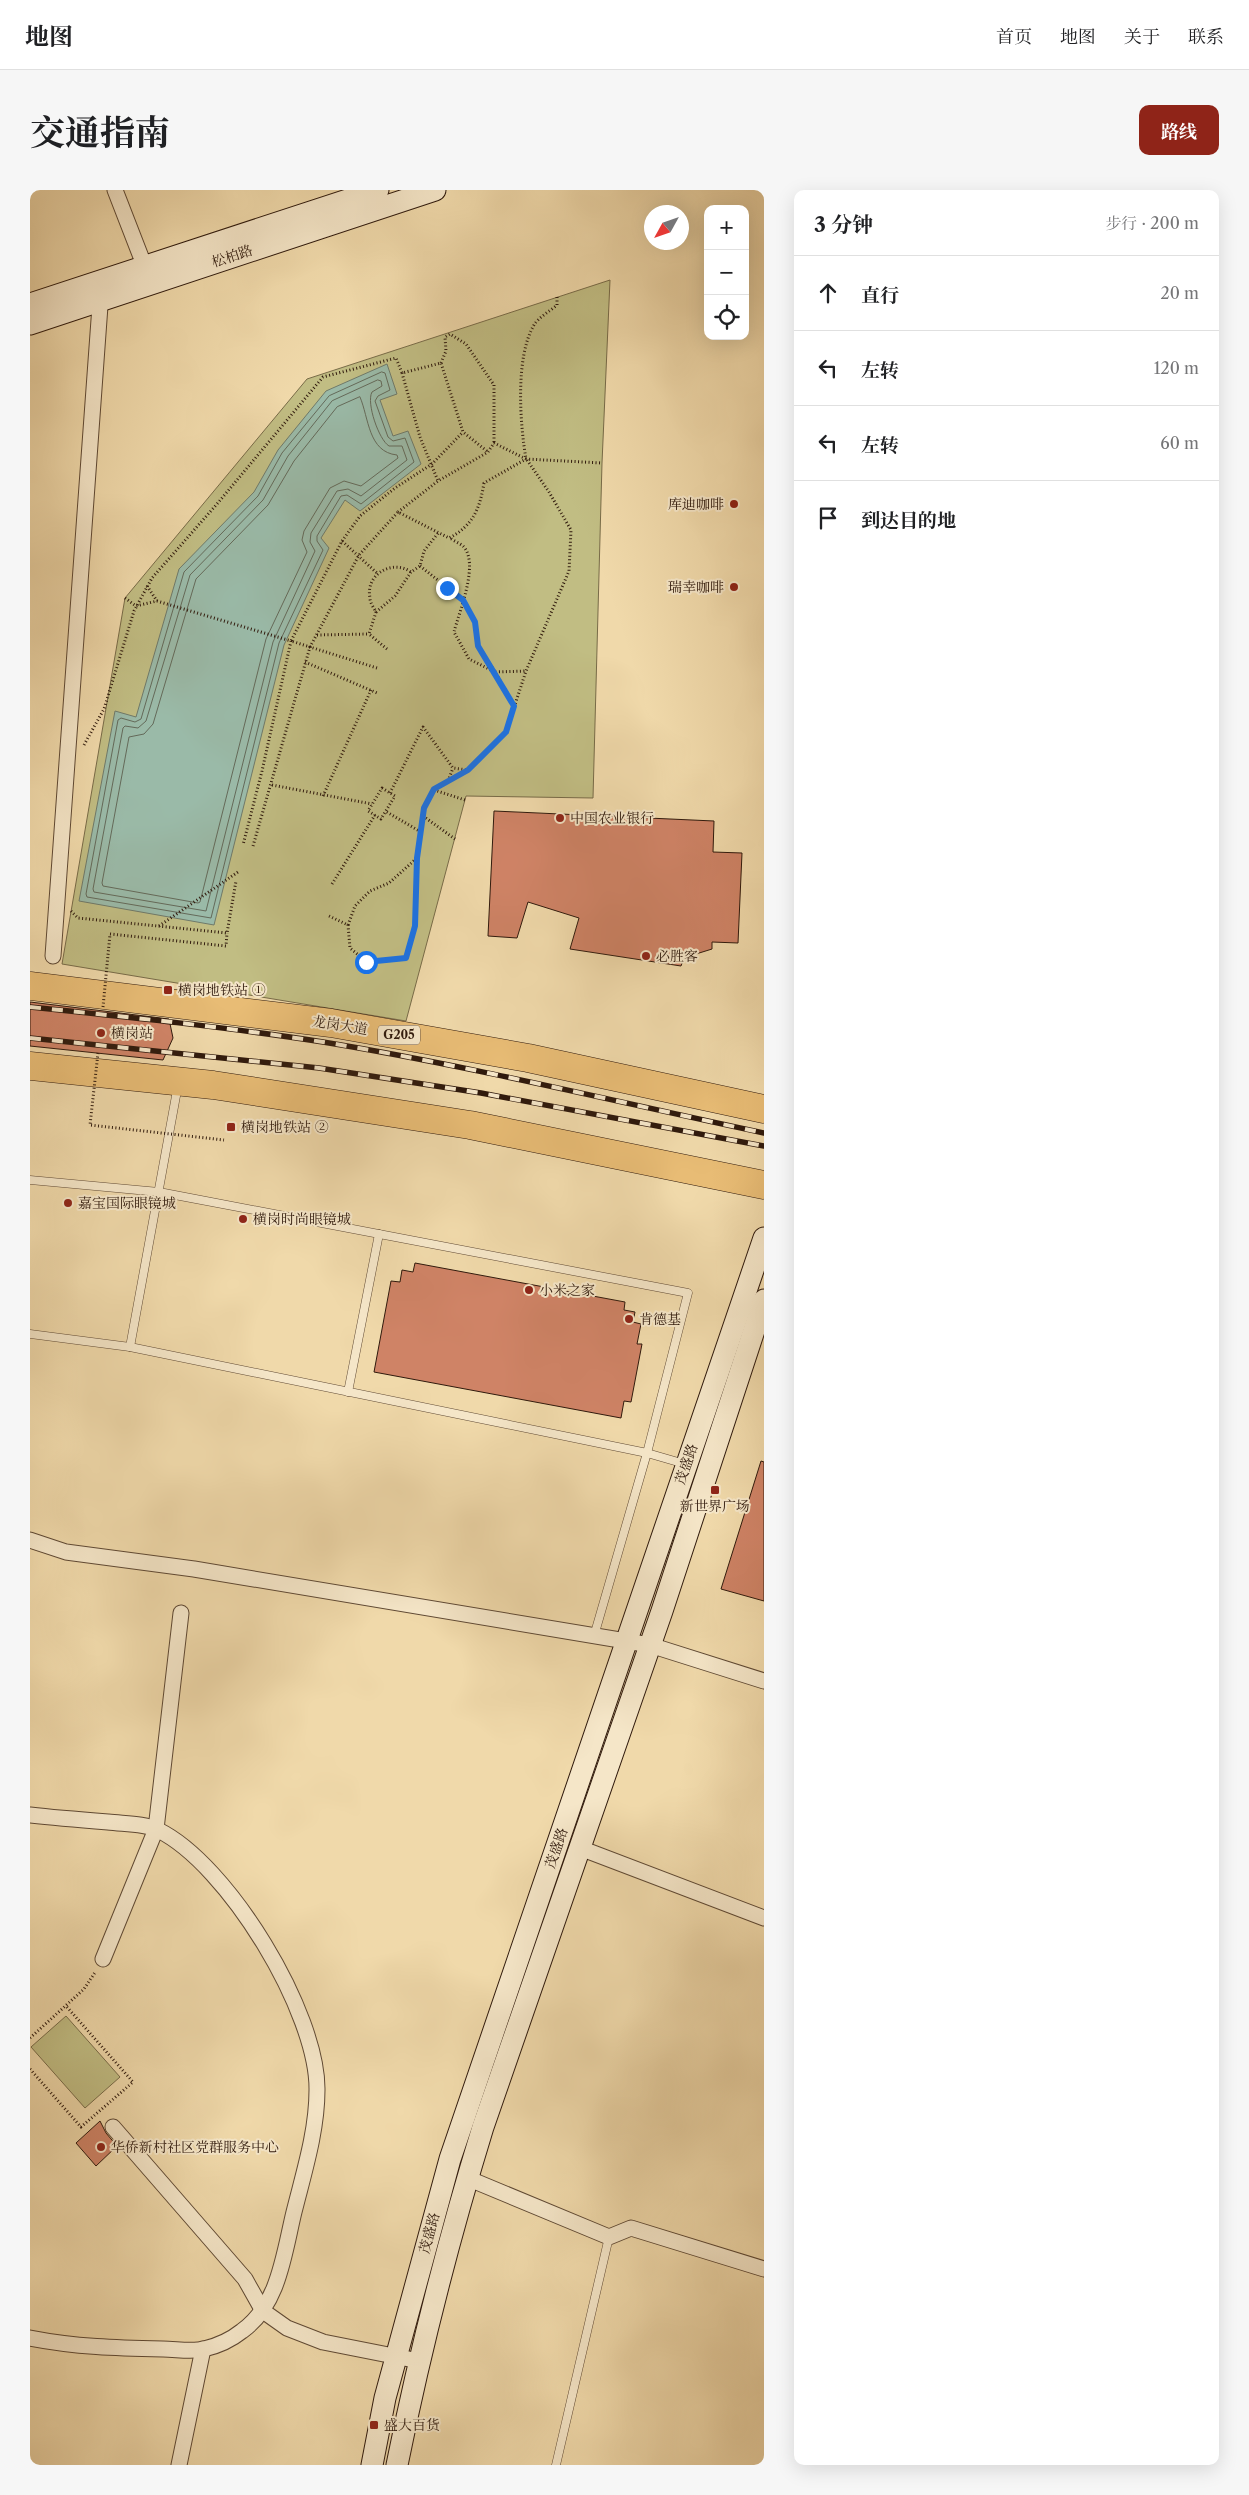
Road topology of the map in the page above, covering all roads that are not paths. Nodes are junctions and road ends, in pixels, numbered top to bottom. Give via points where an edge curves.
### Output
1 (115, 190) edge
2 (378, 190) edge
3 (435, 190) edge
4 (148, 274) junction
5 (101, 290) junction
6 (30, 304) edge
7 (30, 324) edge
8 (53, 956) dead end
9 (30, 986) edge
10 (30, 1066) edge
11 (179, 1081) junction
12 (764, 1109) edge
13 (30, 1180) edge
14 (764, 1185) edge
15 (159, 1192) junction
16 (379, 1234) junction
17 (764, 1238) edge
18 (764, 1300) edge
19 (30, 1334) edge
20 (130, 1347) junction
21 (348, 1392) junction
22 (647, 1453) junction
23 (687, 1464) junction
24 (30, 1540) edge
25 (181, 1613) dead end
26 (594, 1636) junction
27 (626, 1641) junction
28 (650, 1645) junction
29 (764, 1681) edge
30 (30, 1815) edge
31 (156, 1829) junction
32 (580, 1848) junction
33 (764, 1918) edge
34 (103, 1959) road end
35 (113, 2127) dead end
36 (467, 2178) junction
37 (609, 2237) junction
38 (764, 2269) edge
39 (263, 2312) junction
40 (30, 2338) edge
41 (203, 2350) junction
42 (396, 2357) junction
43 (420, 2361) junction
44 (179, 2465) edge
45 (372, 2465) edge
46 (397, 2465) edge
47 (556, 2465) edge

1 - 4 street
2 - 4 street, 松柏路
3 - 4 street, 松柏路
4 - 5 street, 松柏路
5 - 6 street, 松柏路
5 - 7 street, 松柏路
5 - 8 street
9 - 12 highway, 龙岗大道 / G205 via 331,1023 528,1058
10 - 11 highway
11 - 14 highway via 470,1125
11 - 15 lane
13 - 15 lane
15 - 16 lane
15 - 20 lane
16 - 21 lane
16 - 22 lane via 688,1293
17 - 23 street, 茂盛路
18 - 28 street, 茂盛路
19 - 20 lane
20 - 21 lane
21 - 22 lane
22 - 23 lane
22 - 26 lane
23 - 27 street, 茂盛路
24 - 26 street via 66,1552
25 - 31 street
26 - 27 street
27 - 28 street
27 - 42 street, 茂盛路 via 459,2132
28 - 29 street
28 - 32 street, 茂盛路
30 - 31 street
31 - 34 street
31 - 39 street via 180,1844 239,1907 273,1959 296,2004 312,2050 318,2088 316,2125 275,2286
32 - 33 street
32 - 36 street, 茂盛路
35 - 39 street via 245,2279
36 - 37 street
36 - 43 street, 茂盛路
37 - 38 street via 631,2228
37 - 47 lane
39 - 41 street via 240,2333
39 - 42 street via 287,2328 323,2342
40 - 41 street via 68,2346
41 - 44 street
42 - 43 street
42 - 45 street, 茂盛路
43 - 46 street, 茂盛路

